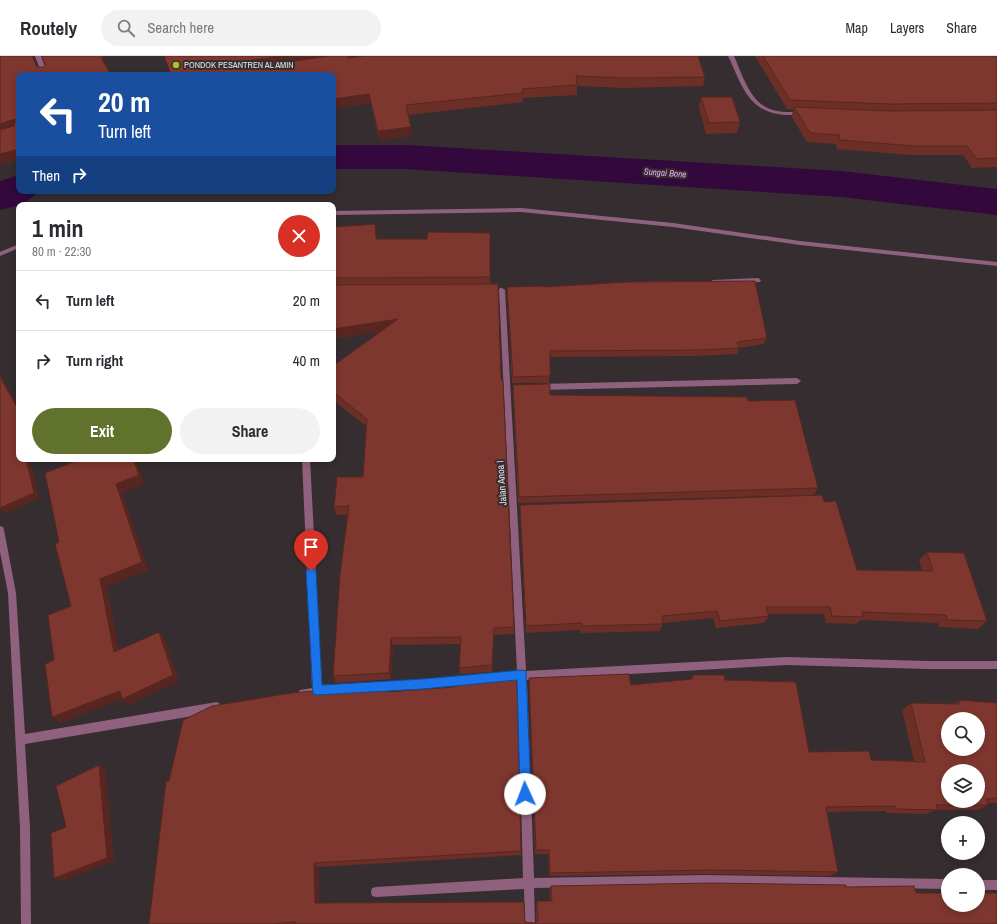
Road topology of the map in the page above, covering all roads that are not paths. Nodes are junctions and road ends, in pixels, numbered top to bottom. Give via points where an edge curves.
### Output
1 (38, 56) edge
2 (731, 56) edge
3 (44, 72) edge
4 (807, 114) edge
5 (336, 213) edge
6 (16, 247) edge
7 (0, 254) edge
8 (997, 264) edge
9 (758, 280) dead end
10 (704, 282) edge
11 (510, 289) edge
12 (797, 381) dead end
13 (530, 387) edge
14 (306, 462) edge
15 (0, 530) edge
16 (997, 665) edge
17 (522, 675) junction
18 (317, 690) junction
19 (294, 694) edge
20 (223, 706) edge
21 (20, 740) junction
22 (528, 883) junction
23 (941, 884) edge
24 (985, 885) edge
25 (997, 885) edge
26 (376, 892) dead end
27 (26, 924) edge
28 (530, 924) edge

1 - 3 street
2 - 4 street via 749,92 760,106 774,112
5 - 8 street via 521,210 672,225 800,243
6 - 7 street
9 - 10 street
11 - 17 street, Jalan Anoa I via 498,290 510,388 518,509
12 - 13 street
14 - 18 street
15 - 21 street via 12,593
16 - 17 street via 786,661
17 - 18 street
17 - 22 street, Jalan Anoa I
18 - 19 street
20 - 21 street
21 - 27 street via 25,828
22 - 23 street via 706,880
22 - 26 street
22 - 28 street, Jalan Anoa I
24 - 25 street

